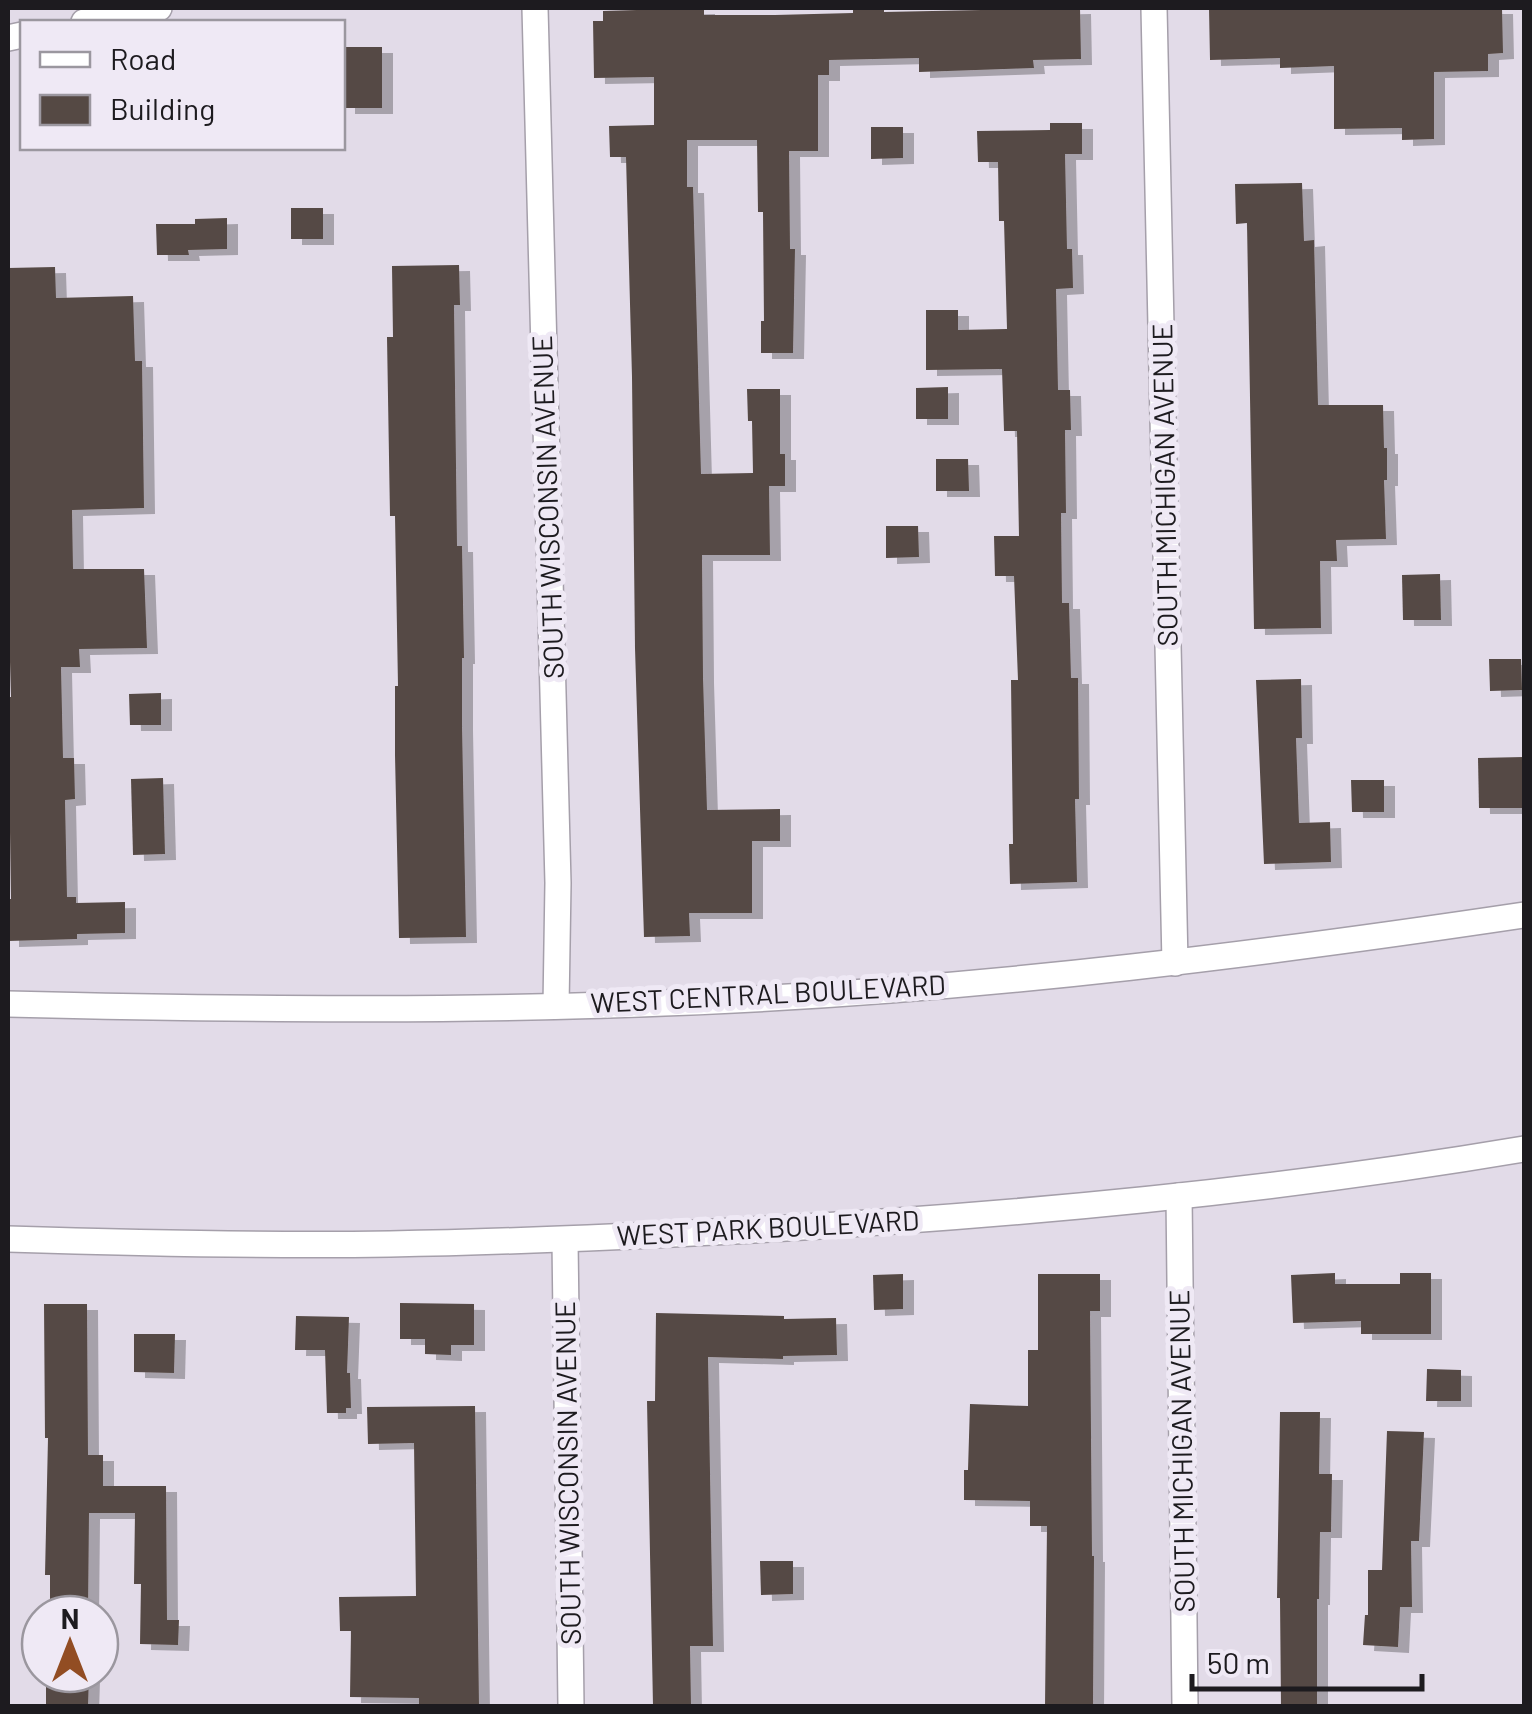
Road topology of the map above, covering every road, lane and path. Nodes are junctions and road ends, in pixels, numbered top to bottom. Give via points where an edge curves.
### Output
1 (160, 8) edge
2 (535, 8) edge
3 (1154, 8) edge
4 (95, 20) edge
5 (1524, 915) edge
6 (1175, 963) junction
7 (8, 1004) edge
8 (556, 1006) junction
9 (1524, 1150) edge
10 (1179, 1196) junction
11 (8, 1238) edge
12 (565, 1240) junction
13 (571, 1706) edge
14 (1186, 1706) edge

1 - 4 street
2 - 8 street, SOUTH WISCONSIN AVENUE
3 - 6 street, SOUTH MICHIGAN AVENUE
5 - 6 street, WEST CENTRAL BOULEVARD
6 - 8 street, WEST CENTRAL BOULEVARD via 736,1000
7 - 8 street, WEST CENTRAL BOULEVARD
9 - 10 street, WEST PARK BOULEVARD
10 - 12 street, WEST PARK BOULEVARD via 872,1224
10 - 14 street, SOUTH MICHIGAN AVENUE
11 - 12 street, WEST PARK BOULEVARD via 169,1244
12 - 13 street, SOUTH WISCONSIN AVENUE

